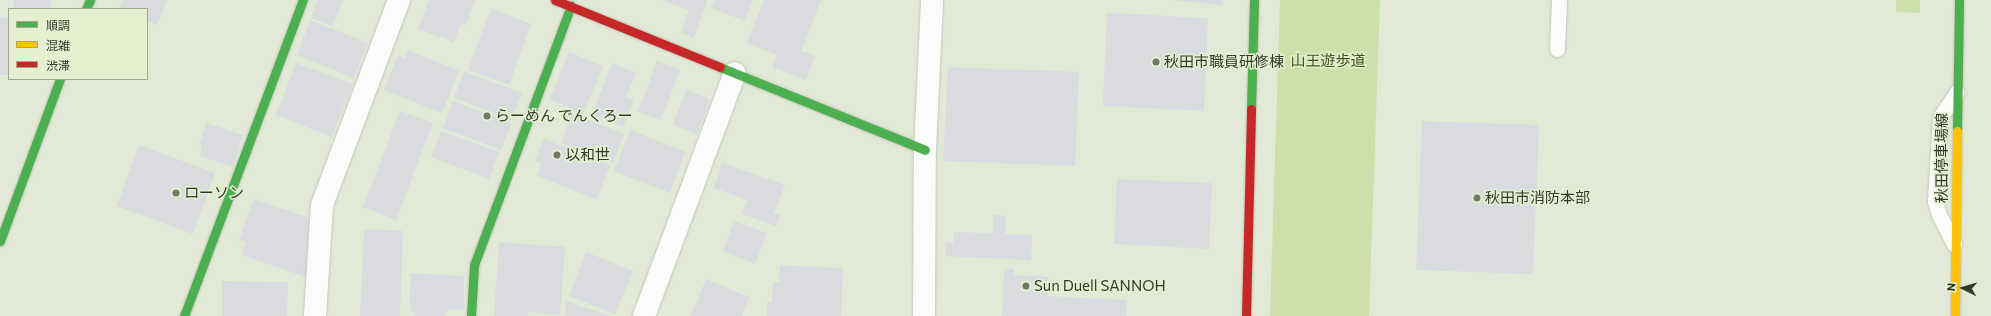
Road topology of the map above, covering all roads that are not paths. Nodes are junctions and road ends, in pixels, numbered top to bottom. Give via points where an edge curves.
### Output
1 (303, 0) edge
2 (399, 0) edge
3 (555, 0) edge
4 (932, 0) edge
5 (1254, 0) edge
6 (1559, 0) edge
7 (1959, 0) edge
8 (571, 6) junction
9 (1557, 49) dead end
10 (736, 73) junction
11 (60, 80) edge
12 (1957, 92) junction
13 (925, 150) junction
14 (0, 241) edge
15 (1956, 246) junction
16 (184, 316) edge
17 (315, 316) edge
18 (471, 316) edge
19 (644, 316) edge
20 (924, 316) edge
21 (1246, 316) edge
22 (1956, 316) edge

1 - 16 street
2 - 17 street via 322,205
3 - 8 street
4 - 13 street
5 - 21 street
6 - 9 lane
7 - 12 street, 秋田停車場線
8 - 10 street
8 - 18 street via 474,265
10 - 13 street
10 - 19 street
11 - 14 street
12 - 15 street, 秋田停車場線
12 - 15 lane via 1940,117 1935,201 1939,215
13 - 20 street
15 - 22 street, 秋田停車場線

